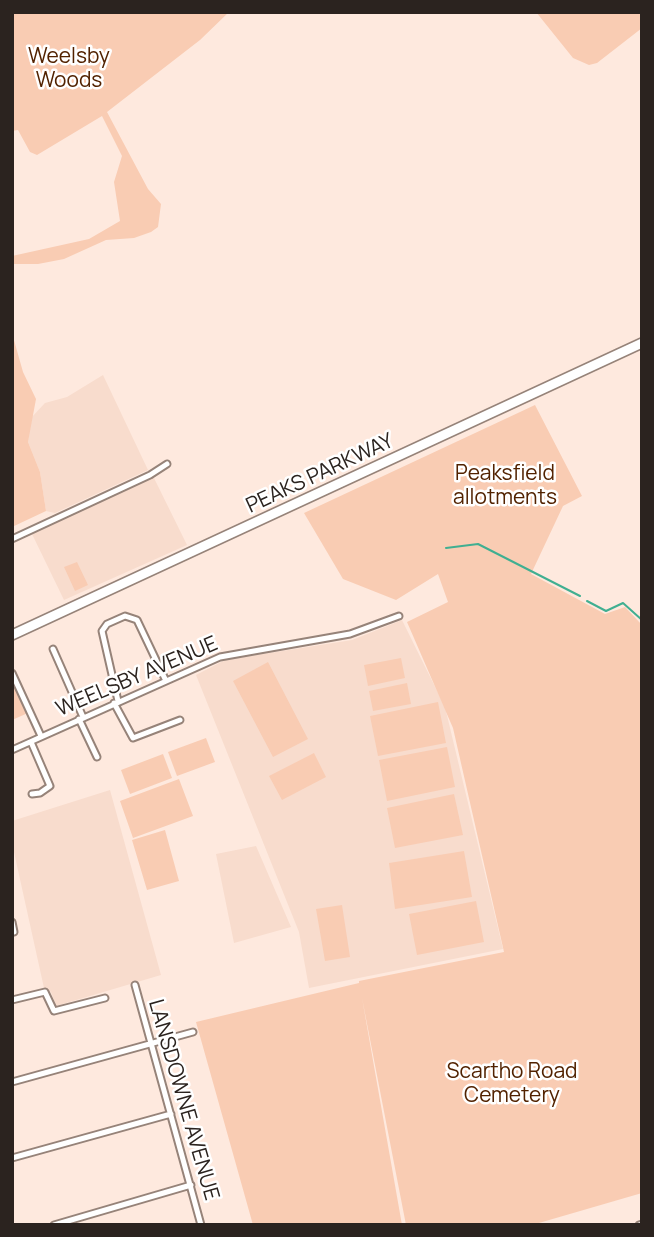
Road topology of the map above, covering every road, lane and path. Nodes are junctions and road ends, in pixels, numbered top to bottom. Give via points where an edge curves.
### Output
1 (642, 343) edge
2 (167, 464) dead end
3 (12, 539) edge
4 (399, 616) dead end
5 (12, 635) edge
6 (53, 649) dead end
7 (12, 673) edge
8 (166, 681) junction
9 (116, 702) junction
10 (81, 718) junction
11 (180, 720) dead end
12 (41, 736) junction
13 (30, 742) junction
14 (12, 750) edge
15 (97, 757) dead end
16 (32, 794) dead end
17 (12, 922) edge
18 (14, 932) dead end
19 (135, 985) dead end
20 (105, 998) dead end
21 (12, 1000) edge
22 (193, 1032) dead end
23 (151, 1044) junction
24 (12, 1082) edge
25 (171, 1114) junction
26 (12, 1158) edge
27 (191, 1185) junction
28 (54, 1225) edge
29 (201, 1225) edge

1 - 5 highway, PEAKS PARKWAY
2 - 3 street
4 - 8 street, WEELSBY AVENUE via 349,634 239,651
6 - 10 street
7 - 12 street
8 - 9 street, WEELSBY AVENUE
8 - 9 street via 137,620 125,616 102,631
9 - 10 street, WEELSBY AVENUE
9 - 11 street via 133,738
10 - 12 street, WEELSBY AVENUE
10 - 15 street
12 - 13 street, WEELSBY AVENUE
13 - 14 street, WEELSBY AVENUE
13 - 16 street via 50,786
17 - 18 street
19 - 23 street, LANSDOWNE AVENUE
20 - 21 street via 54,1011 47,994
22 - 23 street
23 - 24 street
23 - 25 street, LANSDOWNE AVENUE
25 - 26 street
25 - 27 street, LANSDOWNE AVENUE
27 - 28 street
27 - 29 street, LANSDOWNE AVENUE

